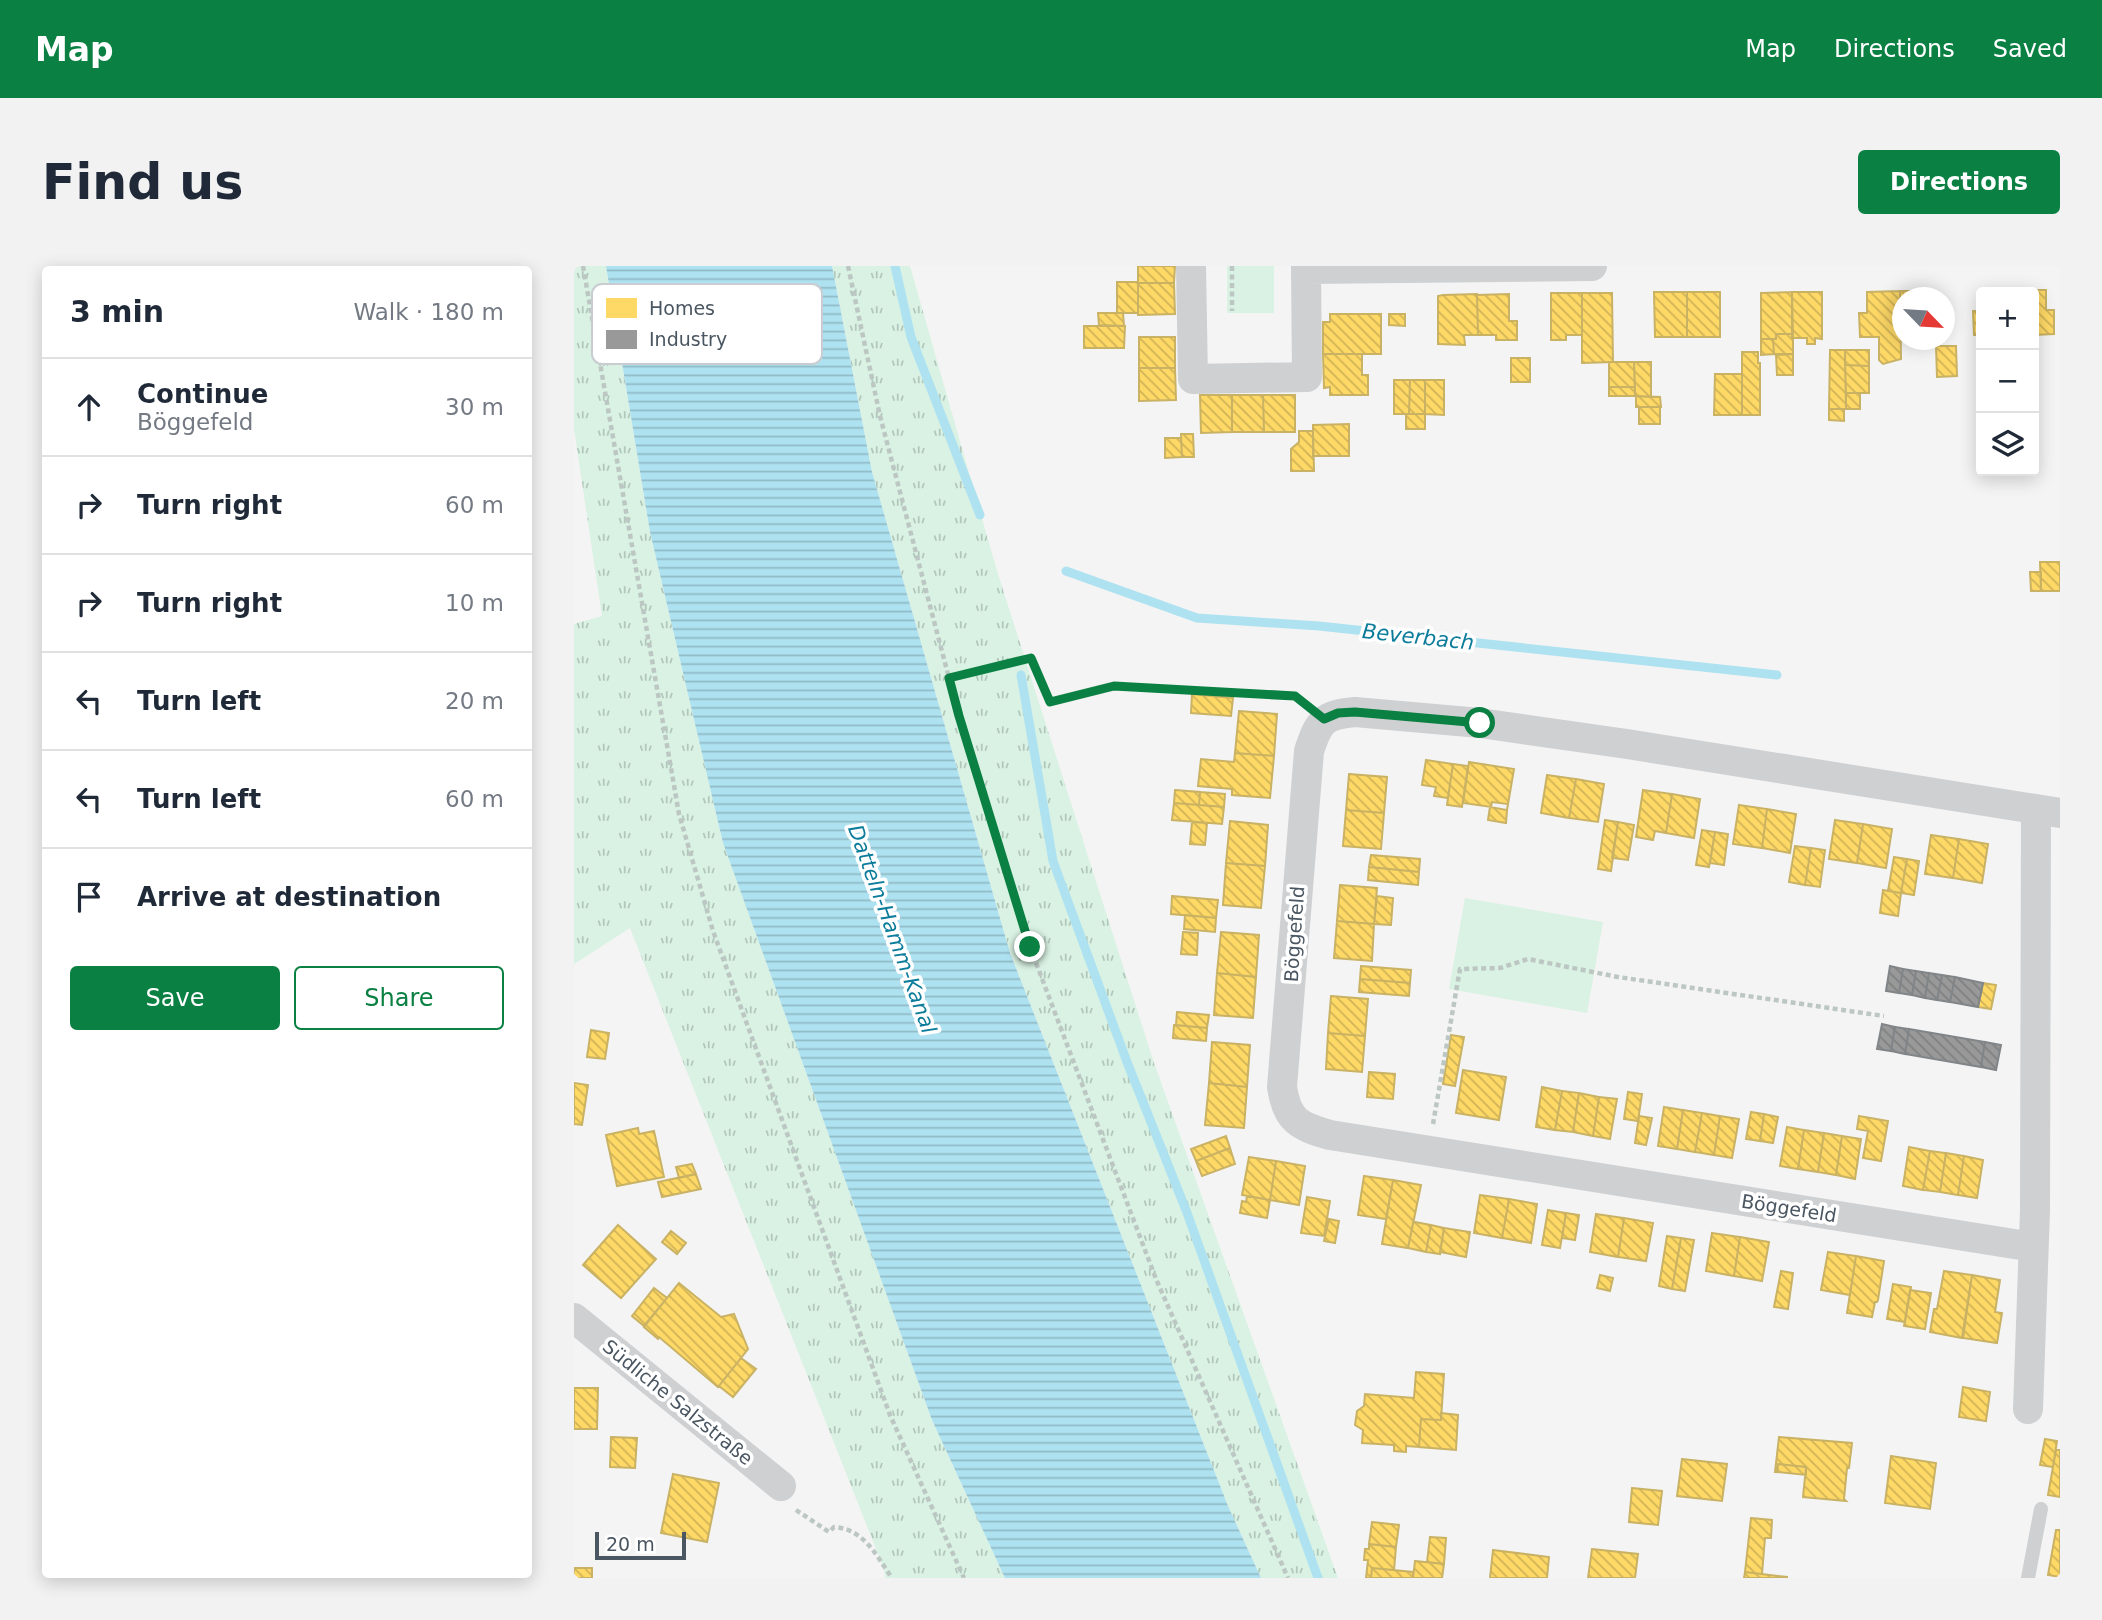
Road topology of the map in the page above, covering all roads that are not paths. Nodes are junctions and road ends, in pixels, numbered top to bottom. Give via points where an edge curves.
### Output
1 (1191, 266) edge
2 (1592, 266) edge
3 (1306, 267) edge
4 (2048, 811) edge
5 (2034, 1247) junction
6 (574, 1318) edge
7 (2028, 1409) dead end
8 (781, 1486) road end
9 (2041, 1509) dead end
10 (2028, 1578) edge

1 - 3 street via 1192,379 1307,377
2 - 3 street
4 - 5 street
4 - 5 street, Böggefeld via 1480,723 1338,713 1324,719 1309,751 1282,1087 1293,1119 1308,1129
5 - 7 street
6 - 8 street, Südliche Salzstraße
9 - 10 lane

